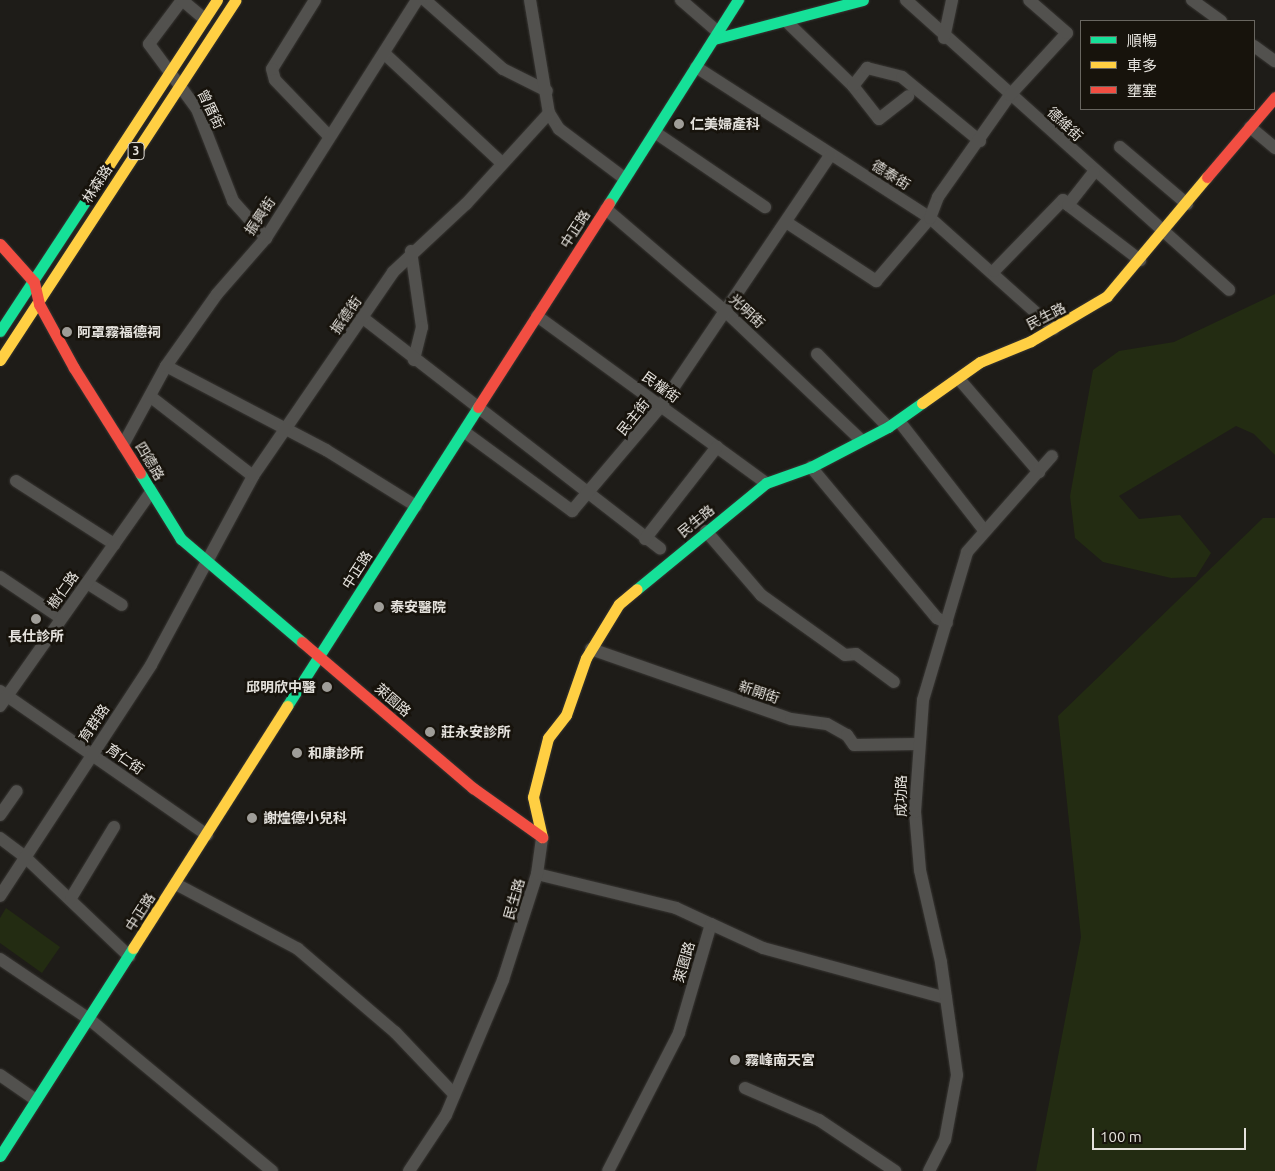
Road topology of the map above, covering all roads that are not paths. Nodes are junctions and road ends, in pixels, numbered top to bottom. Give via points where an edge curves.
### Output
1 (182, 0) edge
2 (218, 0) edge
3 (236, 0) edge
4 (315, 0) edge
5 (417, 0) edge
6 (425, 0) edge
7 (530, 0) edge
8 (682, 0) edge
9 (738, 0) edge
10 (863, 0) edge
11 (906, 0) edge
12 (952, 0) edge
13 (1029, 0) edge
14 (1192, 0) edge
15 (205, 19) junction
16 (1220, 20) edge
17 (787, 22) junction
18 (716, 36) junction
19 (944, 38) junction
20 (1255, 47) edge
21 (386, 55) junction
22 (1275, 61) edge
23 (696, 67) junction
24 (170, 73) junction
25 (180, 83) junction
26 (853, 86) junction
27 (547, 91) junction
28 (1010, 95) junction
29 (908, 96) dead end
30 (1275, 97) edge
31 (549, 113) junction
32 (1250, 127) junction
33 (656, 133) junction
34 (328, 135) junction
35 (980, 141) junction
36 (1120, 147) dead end
37 (1275, 148) edge
38 (830, 155) junction
39 (502, 163) junction
40 (1094, 172) junction
41 (624, 178) junction
42 (1187, 204) junction
43 (1068, 205) junction
44 (765, 207) dead end
45 (606, 209) junction
46 (930, 218) junction
47 (786, 222) junction
48 (1163, 235) junction
49 (266, 238) junction
50 (0, 244) edge
51 (411, 251) junction
52 (1140, 260) junction
53 (994, 271) junction
54 (34, 282) junction
55 (1229, 290) dead end
56 (39, 304) junction
57 (726, 312) junction
58 (537, 316) junction
59 (363, 318) junction
60 (1054, 329) junction
61 (0, 331) edge
62 (817, 354) dead end
63 (0, 360) edge
64 (414, 360) junction
65 (166, 366) junction
66 (959, 379) junction
67 (151, 397) junction
68 (661, 406) junction
69 (480, 408) junction
70 (894, 424) junction
71 (284, 427) junction
72 (466, 432) junction
73 (862, 441) junction
74 (123, 445) junction
75 (717, 447) junction
76 (1052, 456) dead end
77 (811, 467) junction
78 (1039, 472) junction
79 (252, 476) junction
80 (16, 481) dead end
81 (766, 483) junction
82 (151, 492) junction
83 (590, 493) junction
84 (416, 506) junction
85 (983, 529) junction
86 (706, 531) junction
87 (645, 539) junction
88 (114, 544) junction
89 (660, 548) dead end
90 (206, 563) junction
91 (0, 577) edge
92 (88, 583) junction
93 (122, 605) dead end
94 (61, 618) junction
95 (947, 623) junction
96 (591, 649) junction
97 (318, 659) junction
98 (894, 682) dead end
99 (2, 698) edge
100 (917, 744) junction
101 (91, 754) junction
102 (17, 792) dead end
103 (0, 814) edge
104 (114, 827) dead end
105 (208, 835) junction
106 (542, 837) junction
107 (0, 838) edge
108 (25, 856) junction
109 (537, 874) junction
110 (176, 884) junction
111 (0, 896) edge
112 (71, 898) junction
113 (711, 924) junction
114 (129, 956) junction
115 (0, 959) edge
116 (946, 998) junction
117 (88, 1019) junction
118 (0, 1075) edge
119 (745, 1088) dead end
120 (454, 1094) junction
121 (36, 1100) junction
122 (0, 1156) edge
123 (272, 1171) edge
124 (409, 1171) edge
125 (608, 1171) edge
126 (895, 1171) edge
127 (929, 1171) edge

1 - 15 street
1 - 24 street, 曾厝街 via 149,44
2 - 15 street, 林森路 / 3
3 - 25 street, 林森路 / 3
4 - 34 street via 272,69 276,80
5 - 21 street, 振興街
6 - 27 street via 503,69
7 - 27 street
8 - 18 street
9 - 18 street, 中正路
10 - 17 street
11 - 19 street, 德維街
12 - 19 street
13 - 28 street via 1067,33
14 - 16 street
15 - 24 street, 林森路 / 3
17 - 18 street
17 - 26 street
18 - 23 street, 中正路
19 - 28 street, 德維街
20 - 22 street
21 - 34 street, 振興街
21 - 39 street
23 - 33 street, 中正路
23 - 38 street, 德泰街
24 - 25 street, 曾厝街
24 - 54 street, 林森路 / 3
25 - 49 street, 曾厝街 via 197,109 233,201
25 - 56 street, 林森路 / 3
26 - 29 street via 879,119
26 - 35 street via 868,68 902,77
27 - 31 street
28 - 35 street
28 - 40 street, 德維街
30 - 32 street, 民生路
31 - 39 street, 振德街
31 - 41 street via 559,129
32 - 37 street
32 - 42 street, 民生路
33 - 41 street, 中正路
33 - 44 street
34 - 49 street, 振興街
35 - 46 street via 938,197
36 - 42 street
38 - 46 street, 德泰街
38 - 47 street, 民主街
39 - 51 street, 振德街 via 466,204
40 - 43 street
40 - 48 street, 德維街
41 - 45 street, 中正路
42 - 48 street, 民生路
43 - 52 street
43 - 53 street via 1063,200
45 - 57 street, 光明街
45 - 58 street, 中正路
46 - 47 street via 876,281
46 - 53 street, 德泰街
47 - 57 street, 民主街
48 - 52 street, 民生路
48 - 55 street, 德維街
49 - 65 street, 振興街 via 217,294
50 - 54 street, 四德路
51 - 59 street, 振德街
51 - 64 street via 422,326
52 - 60 street, 民生路 via 1107,296
53 - 60 street, 德泰街
54 - 56 street, 四德路
54 - 61 street, 林森路 / 3
56 - 63 street, 林森路 / 3
56 - 74 street, 四德路
57 - 68 street, 民主街
57 - 73 street, 光明街
58 - 68 street, 民權街
58 - 69 street, 中正路
59 - 64 street
59 - 71 street, 振德街
60 - 66 street, 民生路 via 980,362
62 - 70 street
64 - 69 street
65 - 67 street, 振興街
65 - 71 street
66 - 70 street, 民生路
66 - 78 street
67 - 74 street, 振興街
67 - 79 street
68 - 75 street, 民權街
68 - 83 street, 民主街
69 - 72 street, 中正路
69 - 83 street
70 - 73 street, 民生路
70 - 85 street
71 - 79 street, 振德街
71 - 84 street
72 - 83 street, 民主街 via 572,511
72 - 84 street, 中正路
73 - 77 street, 民生路
74 - 82 street, 四德路
75 - 81 street, 民權街
75 - 87 street
76 - 78 street, 成功路
77 - 81 street, 民生路
77 - 95 street via 937,618
78 - 85 street, 成功路
79 - 90 street, 振德街
80 - 88 street
81 - 86 street, 民生路
82 - 88 street, 樹仁路
82 - 90 street, 四德路 via 181,539
83 - 87 street
84 - 97 street, 中正路
85 - 95 street, 成功路 via 967,552
86 - 96 street, 民生路 via 620,604
86 - 98 street via 761,595 844,655 856,654
87 - 89 street
88 - 92 street, 樹仁路
90 - 97 street, 四德路
90 - 101 street, 育群路 via 151,665
91 - 94 street
92 - 93 street
92 - 94 street, 樹仁路
94 - 99 street, 樹仁路
95 - 100 street, 成功路 via 923,700
96 - 100 street, 新開街 via 782,716 827,724 847,735 854,745
96 - 106 street, 民生路 via 540,764 533,797
97 - 105 street, 中正路
97 - 106 street, 萊園路 via 474,788
99 - 101 street, 育仁街
100 - 116 street, 成功路 via 920,870
101 - 105 street, 育仁街
101 - 108 street, 育群路
102 - 103 street
104 - 112 street
105 - 110 street, 中正路
106 - 109 street, 民生路
107 - 108 street
108 - 111 street, 育群路
108 - 112 street
109 - 113 street via 676,908
109 - 120 street, 民生路 via 503,980
110 - 114 street, 中正路
110 - 120 street via 298,950 395,1032
112 - 114 street
113 - 116 street via 763,948
113 - 125 street, 萊園路 via 679,1033
114 - 117 street, 中正路
115 - 117 street
116 - 127 street, 成功路 via 957,1076 954,1108 945,1140
117 - 121 street, 中正路
117 - 123 street
118 - 121 street
119 - 126 street via 818,1120
120 - 124 street, 民生路 via 446,1115
121 - 122 street, 中正路

